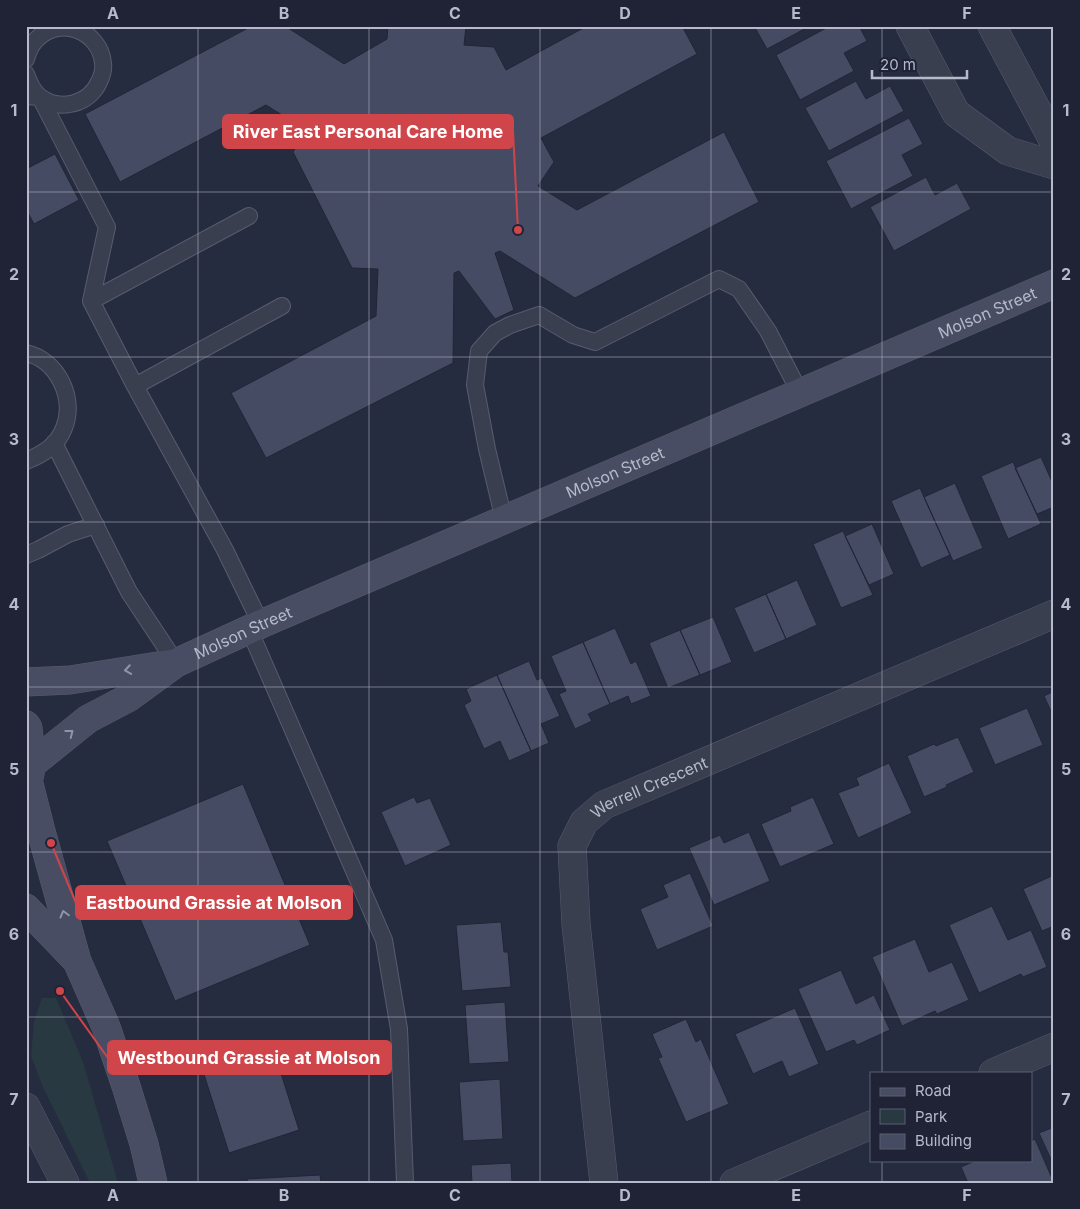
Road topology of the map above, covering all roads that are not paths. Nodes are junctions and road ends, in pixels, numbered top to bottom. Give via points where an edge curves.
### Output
1 (910, 26) edge
2 (992, 26) edge
3 (26, 59) edge
4 (26, 74) edge
5 (33, 96) edge
6 (1054, 142) edge
7 (1054, 165) edge
8 (249, 216) dead end
9 (1054, 284) edge
10 (91, 301) junction
11 (282, 306) dead end
12 (26, 353) edge
13 (135, 386) junction
14 (800, 393) junction
15 (54, 443) junction
16 (26, 461) edge
17 (504, 520) junction
18 (96, 525) junction
19 (26, 555) edge
20 (1054, 614) edge
21 (255, 627) junction
22 (176, 663) junction
23 (26, 682) edge
24 (26, 726) edge
25 (29, 776) edge
26 (26, 908) edge
27 (77, 961) junction
28 (1054, 1047) edge
29 (995, 1072) edge
30 (26, 1107) edge
31 (870, 1125) edge
32 (66, 1183) edge
33 (152, 1183) edge
34 (405, 1183) edge
35 (604, 1183) edge
36 (734, 1183) edge

1 - 7 street via 956,113 1008,151
2 - 6 street
3 - 5 lane via 36,39 47,31 72,28 84,32 94,41 103,64 102,76 88,97 65,105
4 - 5 lane
5 - 10 lane via 107,227
8 - 10 lane
9 - 14 street, Molson Street
10 - 13 lane
11 - 13 lane
12 - 15 lane via 48,364 60,377 66,394 64,428
13 - 21 lane via 225,550
14 - 17 street, Molson Street
14 - 17 lane via 768,331 739,289 719,279 595,342 573,335 539,315 510,325 495,333 480,351 475,385
15 - 16 lane
15 - 18 lane
17 - 21 street, Molson Street
18 - 19 lane via 68,534
18 - 22 lane via 129,592
20 - 35 street, Werrell Crescent via 604,805 584,822 572,846 576,924
21 - 22 street, Molson Street
21 - 34 lane via 384,940 399,1028
22 -> 23 street, Molson Street via 70,680
25 -> 22 street, Molson Street via 88,719 128,698
24 - 25 street
27 -> 25 street
26 - 27 street
27 - 33 street via 106,1027 126,1086
28 - 29 street
30 - 32 street
31 - 36 street

